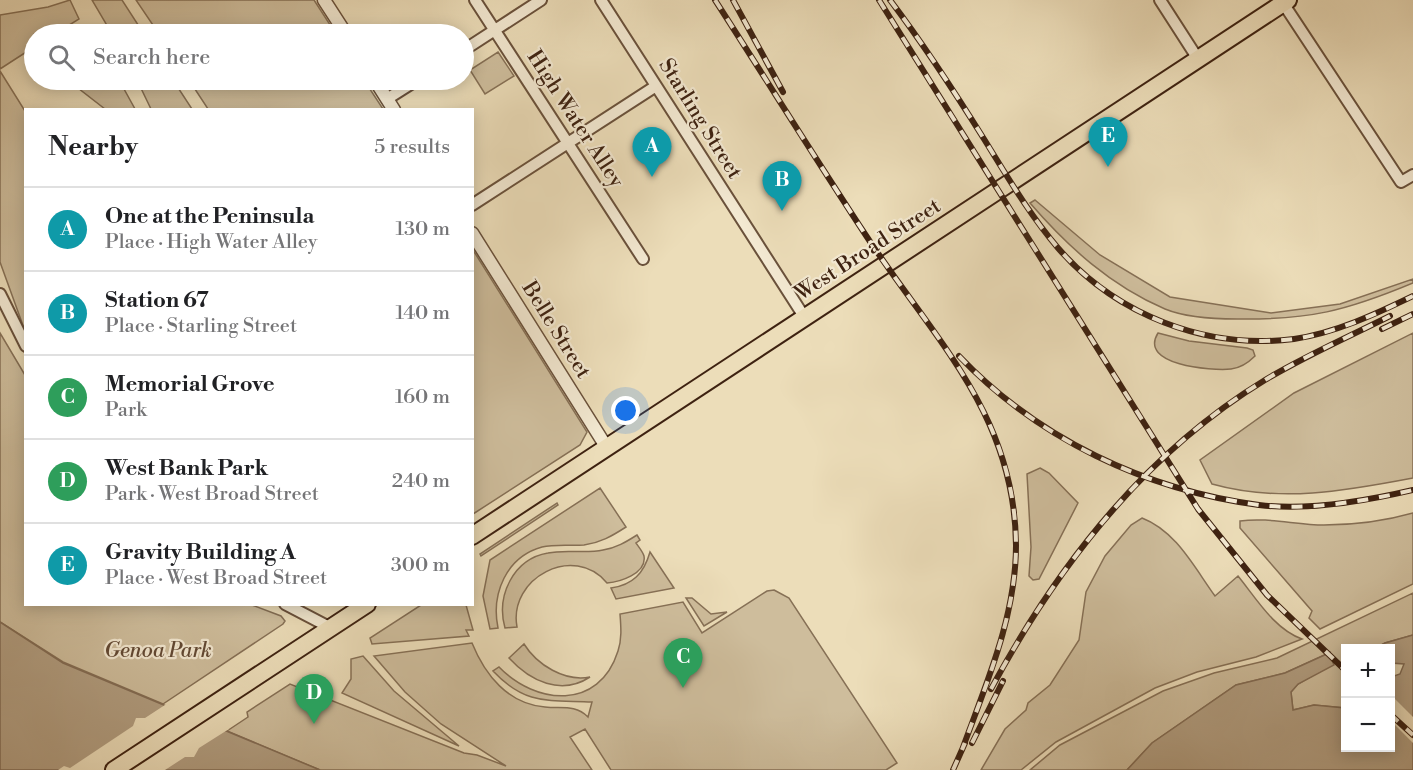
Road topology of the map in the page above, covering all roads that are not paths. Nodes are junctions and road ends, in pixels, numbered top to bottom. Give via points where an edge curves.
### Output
1 (324, 0) edge
2 (475, 0) edge
3 (541, 0) edge
4 (602, 0) edge
5 (1160, 0) edge
6 (1286, 2) edge
7 (340, 24) edge
8 (494, 30) junction
9 (474, 43) edge
10 (1198, 59) junction
11 (656, 86) junction
12 (382, 90) edge
13 (406, 90) edge
14 (391, 104) edge
15 (568, 143) junction
16 (1413, 175) edge
17 (474, 204) edge
18 (474, 236) edge
19 (643, 260) dead end
20 (0, 294) edge
21 (805, 318) junction
22 (24, 342) edge
23 (607, 448) junction
24 (474, 535) edge
25 (289, 606) edge
26 (364, 606) edge
27 (331, 628) junction
28 (114, 770) edge

1 - 7 street
2 - 8 street, High Water Alley
3 - 8 street
4 - 11 street, Starling Street
5 - 10 street
6 - 10 main road, West Broad Street
6 - 16 street via 1401,182
8 - 9 street
8 - 15 street, High Water Alley
10 - 21 main road, West Broad Street
11 - 15 street
11 - 21 street, Starling Street
12 - 14 street
13 - 14 street
15 - 17 street
15 - 19 street, High Water Alley
18 - 23 street, Belle Street
20 - 22 street
21 - 23 main road, West Broad Street
23 - 24 main road, West Broad Street
25 - 27 street
26 - 27 main road
27 - 28 main road

